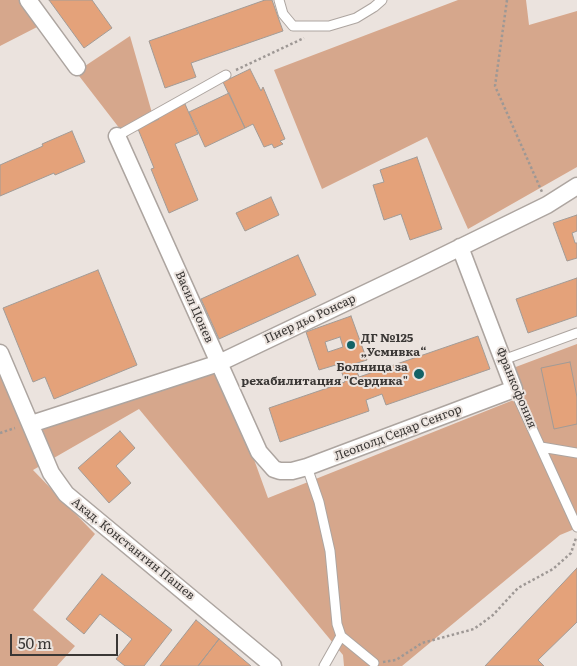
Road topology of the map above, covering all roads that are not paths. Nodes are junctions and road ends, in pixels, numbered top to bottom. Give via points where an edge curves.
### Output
1 (28, 0) edge
2 (280, 0) edge
3 (382, 0) edge
4 (77, 66) dead end
5 (226, 75) road end
6 (117, 136) joint
7 (577, 186) edge
8 (460, 247) junction
9 (577, 333) edge
10 (0, 353) edge
11 (503, 360) junction
12 (218, 363) junction
13 (514, 389) junction
14 (31, 424) junction
15 (541, 447) junction
16 (577, 453) edge
17 (307, 467) junction
18 (280, 471) joint
19 (577, 527) edge
20 (341, 636) junction
21 (374, 663) road end
22 (273, 666) edge
23 (324, 666) edge

1 - 4 street
2 - 3 lane via 283,14 293,26 329,26 356,18
5 - 6 lane
6 - 12 street, Васил Цонев
7 - 8 street, Пиер дьо Ронсар
8 - 11 street, Франкофония
8 - 12 street, Пиер дьо Ронсар
9 - 11 lane
10 - 14 street, Акад. Константин Пашев
11 - 13 street, Франкофония
12 - 14 street, Пиер дьо Ронсар
12 - 18 street, Васил Цонев via 259,452 274,469
13 - 15 lane, Франкофония
13 - 17 street, Леополд Седар Сенгор
14 - 22 street, Акад. Константин Пашев via 51,473 66,494
15 - 16 lane
15 - 19 lane, Франкофония
17 - 18 street, Леополд Седар Сенгор
17 - 20 lane via 330,551
20 - 21 lane
20 - 23 lane

